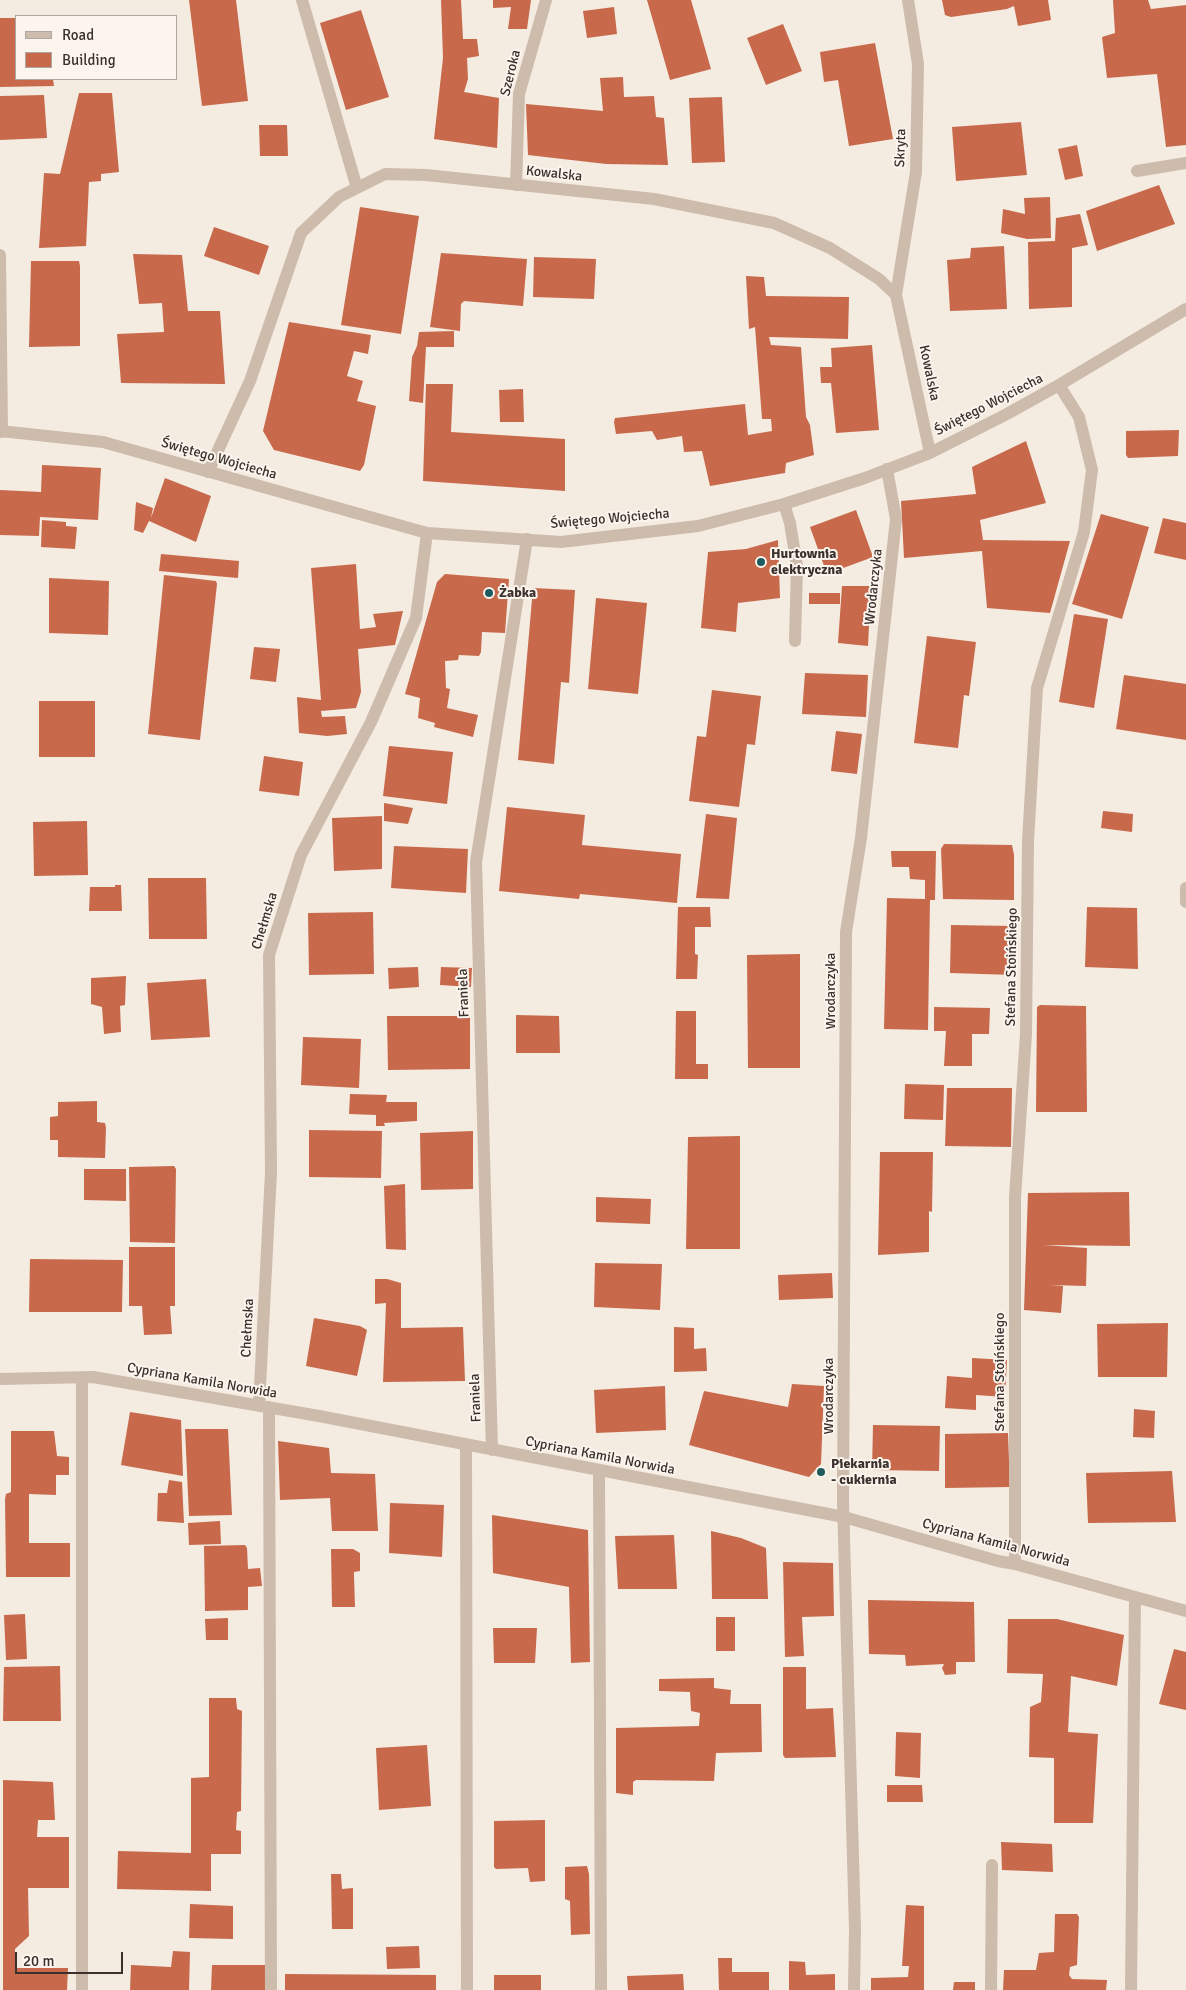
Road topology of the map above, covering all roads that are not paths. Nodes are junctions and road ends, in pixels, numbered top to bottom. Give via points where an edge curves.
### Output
1 (302, 0) edge
2 (546, 0) edge
3 (908, 0) edge
4 (1186, 163) edge
5 (1136, 171) dead end
6 (516, 185) junction
7 (357, 188) junction
8 (0, 255) edge
9 (896, 295) junction
10 (1186, 309) edge
11 (1059, 386) junction
12 (1, 432) edge
13 (930, 453) junction
14 (887, 469) junction
15 (208, 472) junction
16 (784, 504) junction
17 (427, 533) junction
18 (527, 539) junction
19 (795, 640) dead end
20 (1186, 888) edge
21 (1186, 902) edge
22 (82, 1378) junction
23 (0, 1379) edge
24 (264, 1407) junction
25 (466, 1445) junction
26 (492, 1450) junction
27 (599, 1471) junction
28 (844, 1516) junction
29 (1015, 1564) junction
30 (1135, 1596) junction
31 (1186, 1611) edge
32 (992, 1865) dead end
33 (82, 1990) edge
34 (271, 1990) edge
35 (467, 1990) edge
36 (601, 1990) edge
37 (854, 1990) edge
38 (991, 1990) edge
39 (1131, 1990) edge

1 - 7 street
2 - 6 street, Szeroka via 519,94
3 - 9 street, Skryta via 918,64 916,172
4 - 5 street
6 - 7 street, Kowalska via 426,174 385,174
6 - 9 street, Kowalska via 654,199 774,223 830,248 879,279
7 - 15 street, Kowalska via 339,197 302,233 250,381
8 - 12 street
9 - 13 street, Kowalska
10 - 11 street, Świętego Wojciecha
11 - 13 street, Świętego Wojciecha
11 - 29 street, Stefana Stoińskiego via 1079,416 1092,470 1084,532 1037,688 1028,841 1026,1034 1015,1197
12 - 15 street, Świętego Wojciecha via 103,442
13 - 14 street, Świętego Wojciecha
14 - 16 street, Świętego Wojciecha
14 - 28 street, Wrodarczyka via 896,519 861,838 846,932
15 - 17 street, Świętego Wojciecha
16 - 18 street, Świętego Wojciecha via 698,526 561,542
16 - 19 street via 797,566
17 - 18 street, Świętego Wojciecha
17 - 24 street, Chełmska via 416,618 371,722 302,855 269,955 271,1172
18 - 26 street, Franiela via 476,862
20 - 21 street
22 - 23 street, Cypriana Kamila Norwida
22 - 24 street, Cypriana Kamila Norwida via 93,1377
22 - 33 street
24 - 25 street, Cypriana Kamila Norwida
24 - 34 street, Chełmska
25 - 26 street, Cypriana Kamila Norwida
25 - 35 street
26 - 27 street, Cypriana Kamila Norwida
27 - 28 street, Cypriana Kamila Norwida
27 - 36 street
28 - 29 street, Cypriana Kamila Norwida
28 - 37 street, Wrodarczyka
29 - 30 street, Cypriana Kamila Norwida
30 - 31 street, Cypriana Kamila Norwida
30 - 39 street
32 - 38 street

